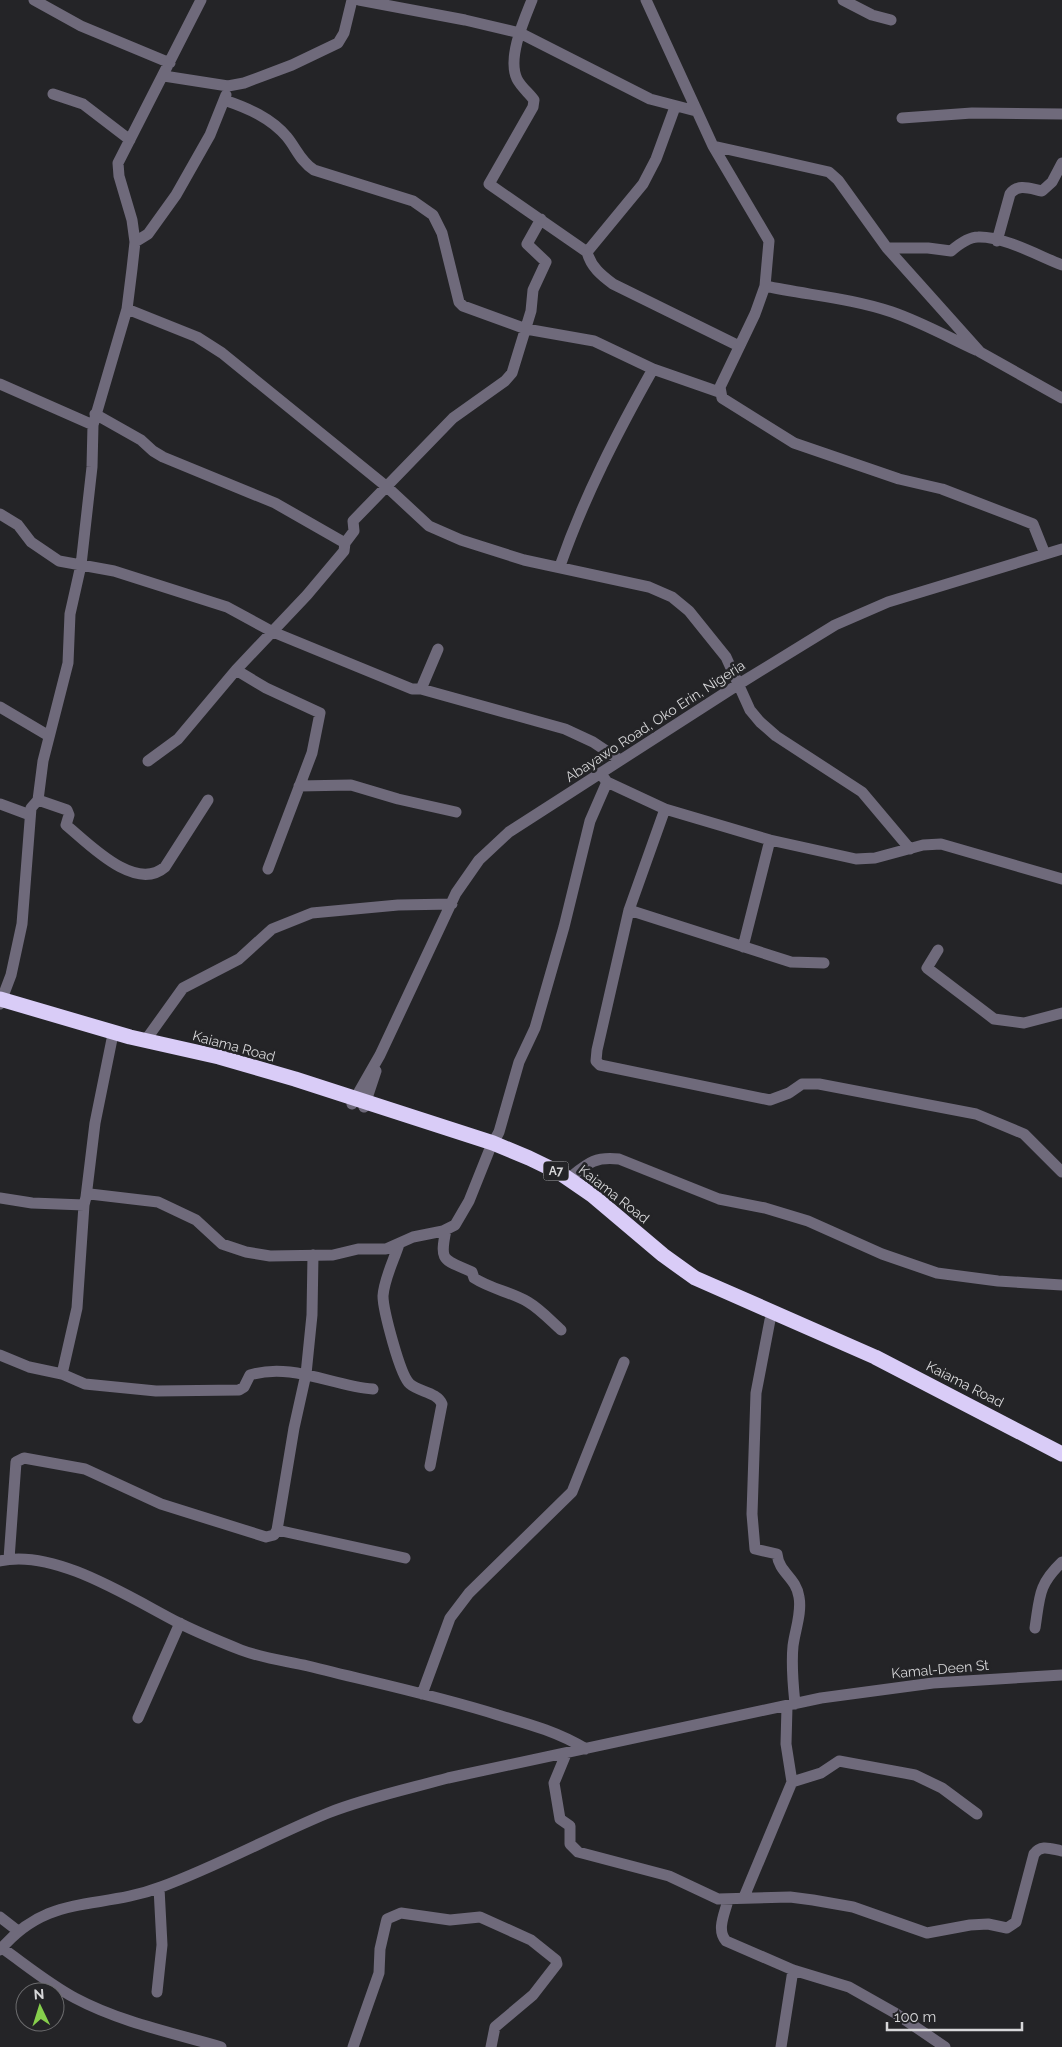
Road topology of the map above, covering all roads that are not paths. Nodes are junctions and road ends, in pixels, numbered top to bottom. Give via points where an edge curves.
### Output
1 (34, 0) edge
2 (201, 0) edge
3 (352, 0) edge
4 (359, 0) edge
5 (532, 0) edge
6 (646, 0) edge
7 (843, 0) edge
8 (891, 20) dead end
9 (520, 33) junction
10 (170, 63) junction
11 (164, 76) junction
12 (228, 86) junction
13 (53, 94) dead end
14 (224, 100) junction
15 (675, 107) junction
16 (696, 111) junction
17 (1062, 114) edge
18 (902, 118) dead end
19 (130, 140) junction
20 (713, 146) junction
21 (1062, 163) edge
22 (541, 220) junction
23 (996, 241) junction
24 (135, 242) junction
25 (887, 248) junction
26 (587, 252) junction
27 (1062, 265) edge
28 (764, 286) junction
29 (126, 309) junction
30 (526, 329) junction
31 (739, 346) junction
32 (980, 352) junction
33 (653, 369) junction
34 (0, 384) edge
35 (719, 392) junction
36 (1062, 398) edge
37 (94, 420) junction
38 (387, 487) junction
39 (0, 514) edge
40 (345, 543) junction
41 (1062, 550) edge
42 (1045, 554) junction
43 (81, 566) junction
44 (560, 566) junction
45 (273, 632) junction
46 (438, 649) dead end
47 (236, 670) junction
48 (739, 684) junction
49 (421, 689) junction
50 (0, 707) edge
51 (49, 736) junction
52 (620, 760) junction
53 (148, 761) dead end
54 (604, 777) junction
55 (299, 786) junction
56 (38, 800) junction
57 (208, 800) dead end
58 (0, 804) edge
59 (665, 809) junction
60 (456, 812) dead end
61 (30, 815) junction
62 (770, 840) junction
63 (910, 849) junction
64 (268, 869) dead end
65 (1062, 879) edge
66 (452, 904) junction
67 (629, 910) junction
68 (743, 947) junction
69 (938, 950) dead end
70 (824, 963) dead end
71 (0, 1002) edge
72 (1062, 1013) edge
73 (112, 1039) junction
74 (145, 1041) junction
75 (360, 1103) junction
76 (491, 1147) junction
77 (1062, 1172) edge
78 (568, 1179) junction
79 (0, 1198) edge
80 (85, 1201) junction
81 (446, 1230) junction
82 (399, 1244) junction
83 (312, 1255) junction
84 (1062, 1285) edge
85 (770, 1320) junction
86 (561, 1330) dead end
87 (0, 1355) edge
88 (624, 1362) dead end
89 (62, 1374) junction
90 (306, 1374) junction
91 (373, 1389) dead end
92 (1062, 1454) edge
93 (1062, 1462) edge
94 (430, 1466) dead end
95 (277, 1530) junction
96 (405, 1558) dead end
97 (4, 1560) edge
98 (1062, 1562) edge
99 (180, 1623) junction
100 (1035, 1628) dead end
101 (1062, 1675) edge
102 (422, 1694) junction
103 (791, 1705) junction
104 (138, 1718) dead end
105 (586, 1749) junction
106 (566, 1754) junction
107 (792, 1782) junction
108 (976, 1814) dead end
109 (1062, 1851) edge
110 (159, 1888) junction
111 (744, 1897) junction
112 (728, 1900) junction
113 (0, 1918) edge
114 (18, 1931) junction
115 (1, 1949) edge
116 (793, 1970) junction
117 (157, 1992) dead end
118 (222, 2047) edge
119 (353, 2047) edge
120 (491, 2047) edge
121 (781, 2047) edge
122 (945, 2047) edge

1 - 10 street via 81,26
2 - 10 street
3 - 12 street via 344,33 338,43 292,65
4 - 9 street
5 - 9 street
6 - 16 street
7 - 8 street via 872,15
9 - 15 street via 650,99
9 - 22 street via 515,55 516,75 534,100 534,107 489,184
10 - 11 street
11 - 12 street
11 - 19 street
12 - 14 street
13 - 19 street via 83,104
14 - 24 street via 210,135 176,195 148,234
14 - 30 street via 274,124 314,170 413,201 432,215 442,233 463,306
15 - 16 street
15 - 26 street via 643,184
16 - 20 street
17 - 18 street via 972,113
19 - 24 street via 117,168
20 - 25 street via 829,172
20 - 28 street via 769,240
21 - 23 street via 1052,182 1042,191 1014,189
22 - 26 street
22 - 30 street via 527,244 546,262 533,290
23 - 25 street via 977,236 951,251
23 - 27 street via 1027,249
24 - 29 street
25 - 32 street
26 - 31 street via 600,275 613,284
28 - 31 street
28 - 32 street via 838,298 892,312
29 - 37 street
29 - 38 street via 197,337 222,353
30 - 33 street via 594,341
30 - 38 street via 514,369 505,382 453,418
31 - 35 street
32 - 36 street
33 - 35 street
33 - 44 street via 610,446
34 - 37 street
35 - 42 street via 722,398 794,443 899,479 942,489 1033,524
37 - 40 street via 141,440 163,457 275,503
37 - 43 street
38 - 40 street via 353,521 354,531
38 - 44 street via 437,530 524,560
39 - 43 street via 18,525 31,542 50,556
40 - 45 street via 344,551
41 - 42 street, Abayawo Road, Oko Erin, Nigeria
42 - 48 street, Abayawo Road, Oko Erin, Nigeria via 888,602 836,626
43 - 45 street via 129,575 227,606
43 - 51 street via 70,614 68,663
44 - 48 street via 649,587 672,597 689,611 726,657
45 - 47 street
45 - 49 street via 412,689
46 - 49 street
47 - 53 street via 178,739
47 - 55 street via 319,711 312,753
48 - 52 street, Abayawo Road, Oko Erin, Nigeria
48 - 63 street via 750,710 760,722 862,792
49 - 52 street via 565,729
50 - 51 street
51 - 56 street
52 - 54 street, Abayawo Road, Oko Erin, Nigeria
54 - 59 street
54 - 66 street, Abayawo Road, Oko Erin, Nigeria via 509,832 479,860 456,892
54 - 76 street via 535,1028 519,1062 500,1132
55 - 60 street via 351,785
55 - 64 street
56 - 57 street via 67,810 66,825 109,861 129,872 142,874 165,867
56 - 61 street
58 - 61 street
59 - 62 street
59 - 67 street
61 - 71 street via 22,924 11,975
62 - 63 street via 856,859
62 - 68 street
63 - 65 street via 941,844
66 - 74 street via 312,913 272,929 239,959 183,988
66 - 75 street, Abayawo Road, Oko Erin, Nigeria
67 - 68 street
67 - 77 street via 597,1050 596,1061 600,1065 770,1100 802,1084 819,1084 976,1114 1024,1134
68 - 70 street via 791,962
69 - 72 street via 927,968 994,1019 1024,1022
71 - 73 highway, Kaiama Road / A7
71 - 74 highway, Kaiama Road / A7
73 - 75 highway, Kaiama Road / A7
73 - 80 street via 94,1123
74 - 75 highway, Kaiama Road / A7 via 219,1057
75 - 76 highway, Kaiama Road / A7
76 - 78 highway, Kaiama Road / A7 via 544,1164
76 - 81 street via 461,1218
76 - 85 highway, Kaiama Road / A7 via 551,1177 689,1283
78 - 84 street via 591,1161 619,1160 719,1199 808,1221 882,1254 937,1273
78 - 92 highway, Kaiama Road / A7 via 696,1278 875,1357
79 - 80 street via 32,1203
80 - 83 street via 90,1194 158,1202 196,1220 222,1244 270,1256
80 - 89 street via 78,1308
81 - 82 street
81 - 86 street via 442,1254 447,1260 472,1272 474,1278 489,1288 529,1303
82 - 83 street via 386,1249
82 - 94 street via 384,1290 384,1303 400,1367 409,1384 439,1398 442,1404
83 - 90 street via 312,1315
85 - 93 highway, Kaiama Road / A7 via 898,1376
85 - 103 street via 756,1393 752,1514 755,1549 777,1554 778,1564 796,1584 800,1598 793,1645
87 - 89 street
88 - 102 street via 572,1492 469,1593 450,1618
89 - 90 street via 85,1384 156,1391 239,1390 254,1374 276,1370
90 - 91 street
90 - 95 street
95 - 96 street
95 - 97 street via 274,1535 266,1537 161,1504 85,1469 24,1458 16,1462
97 - 99 street via 54,1565 81,1573 115,1587
98 - 100 street via 1046,1578
99 - 102 street via 244,1651
99 - 104 street
101 - 103 street, Kamal-Deen St via 933,1683
102 - 105 street via 549,1730
103 - 105 street, Kamal-Deen St
103 - 107 street via 786,1744
105 - 106 street, Kamal-Deen St
106 - 110 street, Kamal-Deen St via 448,1778 329,1813
106 - 112 street via 554,1783 560,1819 570,1826 570,1844 578,1852 670,1876 718,1899
107 - 108 street via 821,1773 839,1761 884,1768 915,1775 942,1788
107 - 111 street
109 - 111 street via 1044,1847 1034,1854 1016,1922 1007,1928 970,1924 927,1933 853,1907 790,1897
110 - 114 street, Kamal-Deen St via 53,1910
110 - 117 street via 162,1945
111 - 112 street
112 - 116 street via 721,1929 726,1941
113 - 114 street
114 - 115 street, Kamal-Deen St
115 - 118 street via 77,1999 137,2023
116 - 121 street
116 - 122 street via 849,1987
119 - 120 street via 379,1973 380,1949 387,1919 401,1913 450,1920 480,1917 531,1940 556,1960 557,1964 533,1995 495,2027

